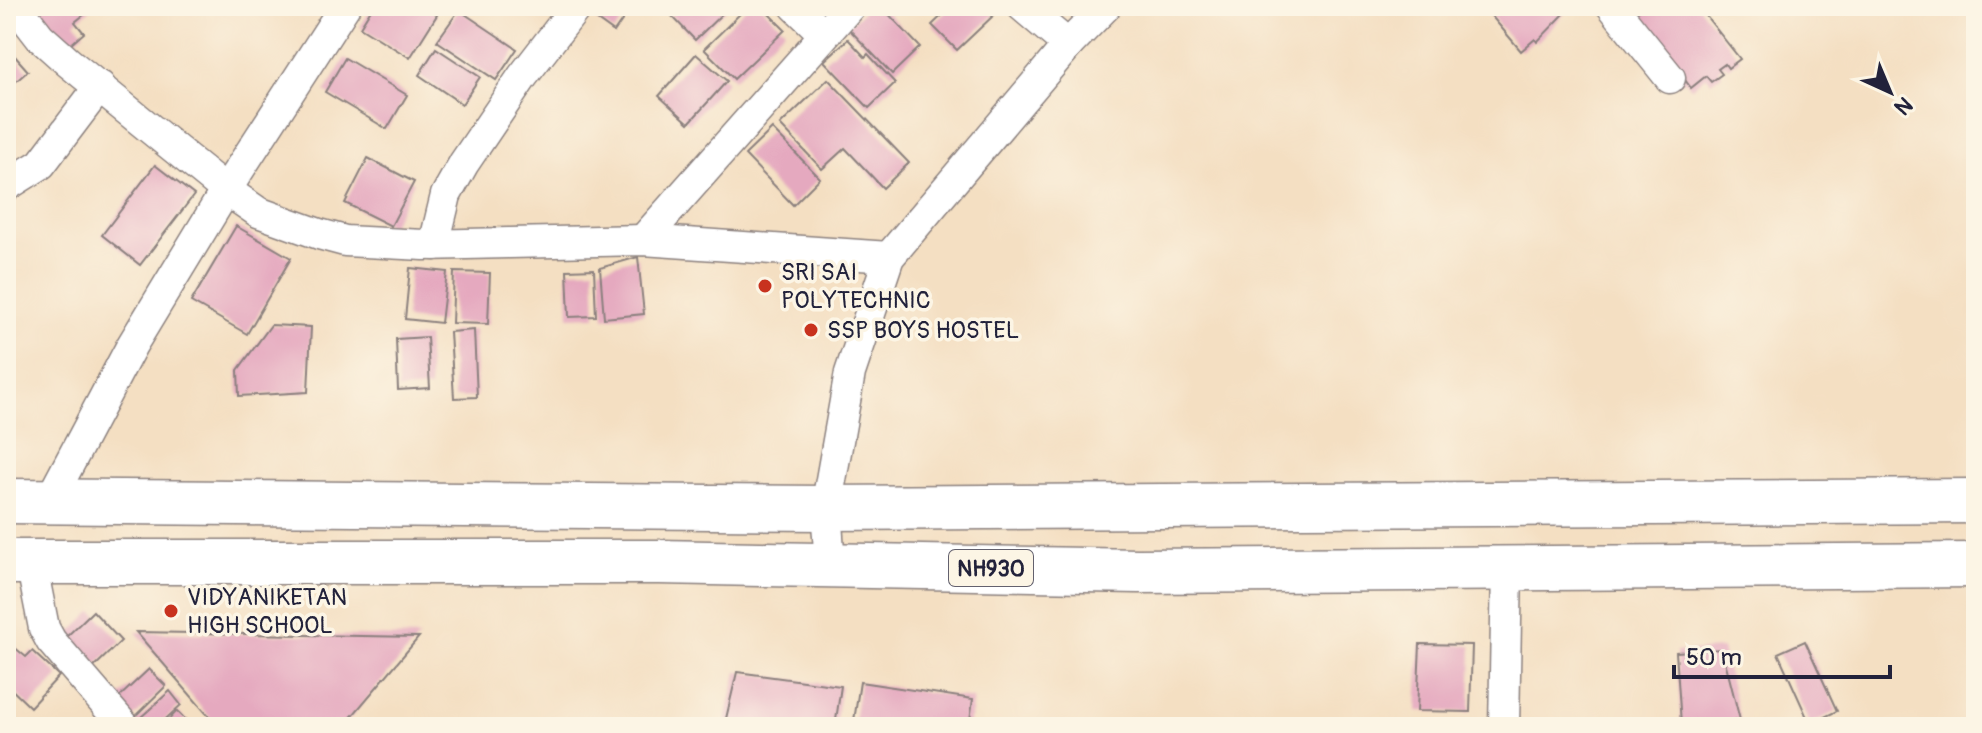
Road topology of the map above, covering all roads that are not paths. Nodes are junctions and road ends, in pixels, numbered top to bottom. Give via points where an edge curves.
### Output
1 (16, 6) edge
2 (345, 6) edge
3 (577, 6) edge
4 (795, 6) edge
5 (850, 6) edge
6 (1022, 6) edge
7 (1106, 6) edge
8 (1612, 6) edge
9 (824, 34) junction
10 (1068, 45) junction
11 (1670, 78) dead end
12 (100, 86) junction
13 (6, 186) edge
14 (226, 190) junction
15 (643, 240) junction
16 (434, 245) junction
17 (889, 257) junction
18 (6, 501) edge
19 (1976, 501) edge
20 (49, 502) junction
21 (826, 508) junction
22 (19, 562) edge
23 (830, 565) junction
24 (1976, 565) edge
25 (1507, 567) junction
26 (125, 727) edge
27 (1504, 727) edge

1 - 12 street via 40,37
2 - 14 street
3 - 16 street via 464,163 446,195
4 - 9 street
5 - 9 street
6 - 10 street
7 - 10 street
8 - 11 street
9 - 15 street
10 - 17 street
12 - 13 street via 41,164
12 - 14 street
14 - 16 street via 258,212 345,241
14 - 20 street via 132,345
15 - 16 street
15 - 17 street
17 - 21 street via 850,373
18 - 20 highway
19 - 21 highway
20 - 21 highway
21 - 23 street
22 - 23 highway, NH930
22 - 26 street via 51,641
23 - 25 highway, NH930 via 1138,571
24 - 25 highway, NH930
25 - 27 street

